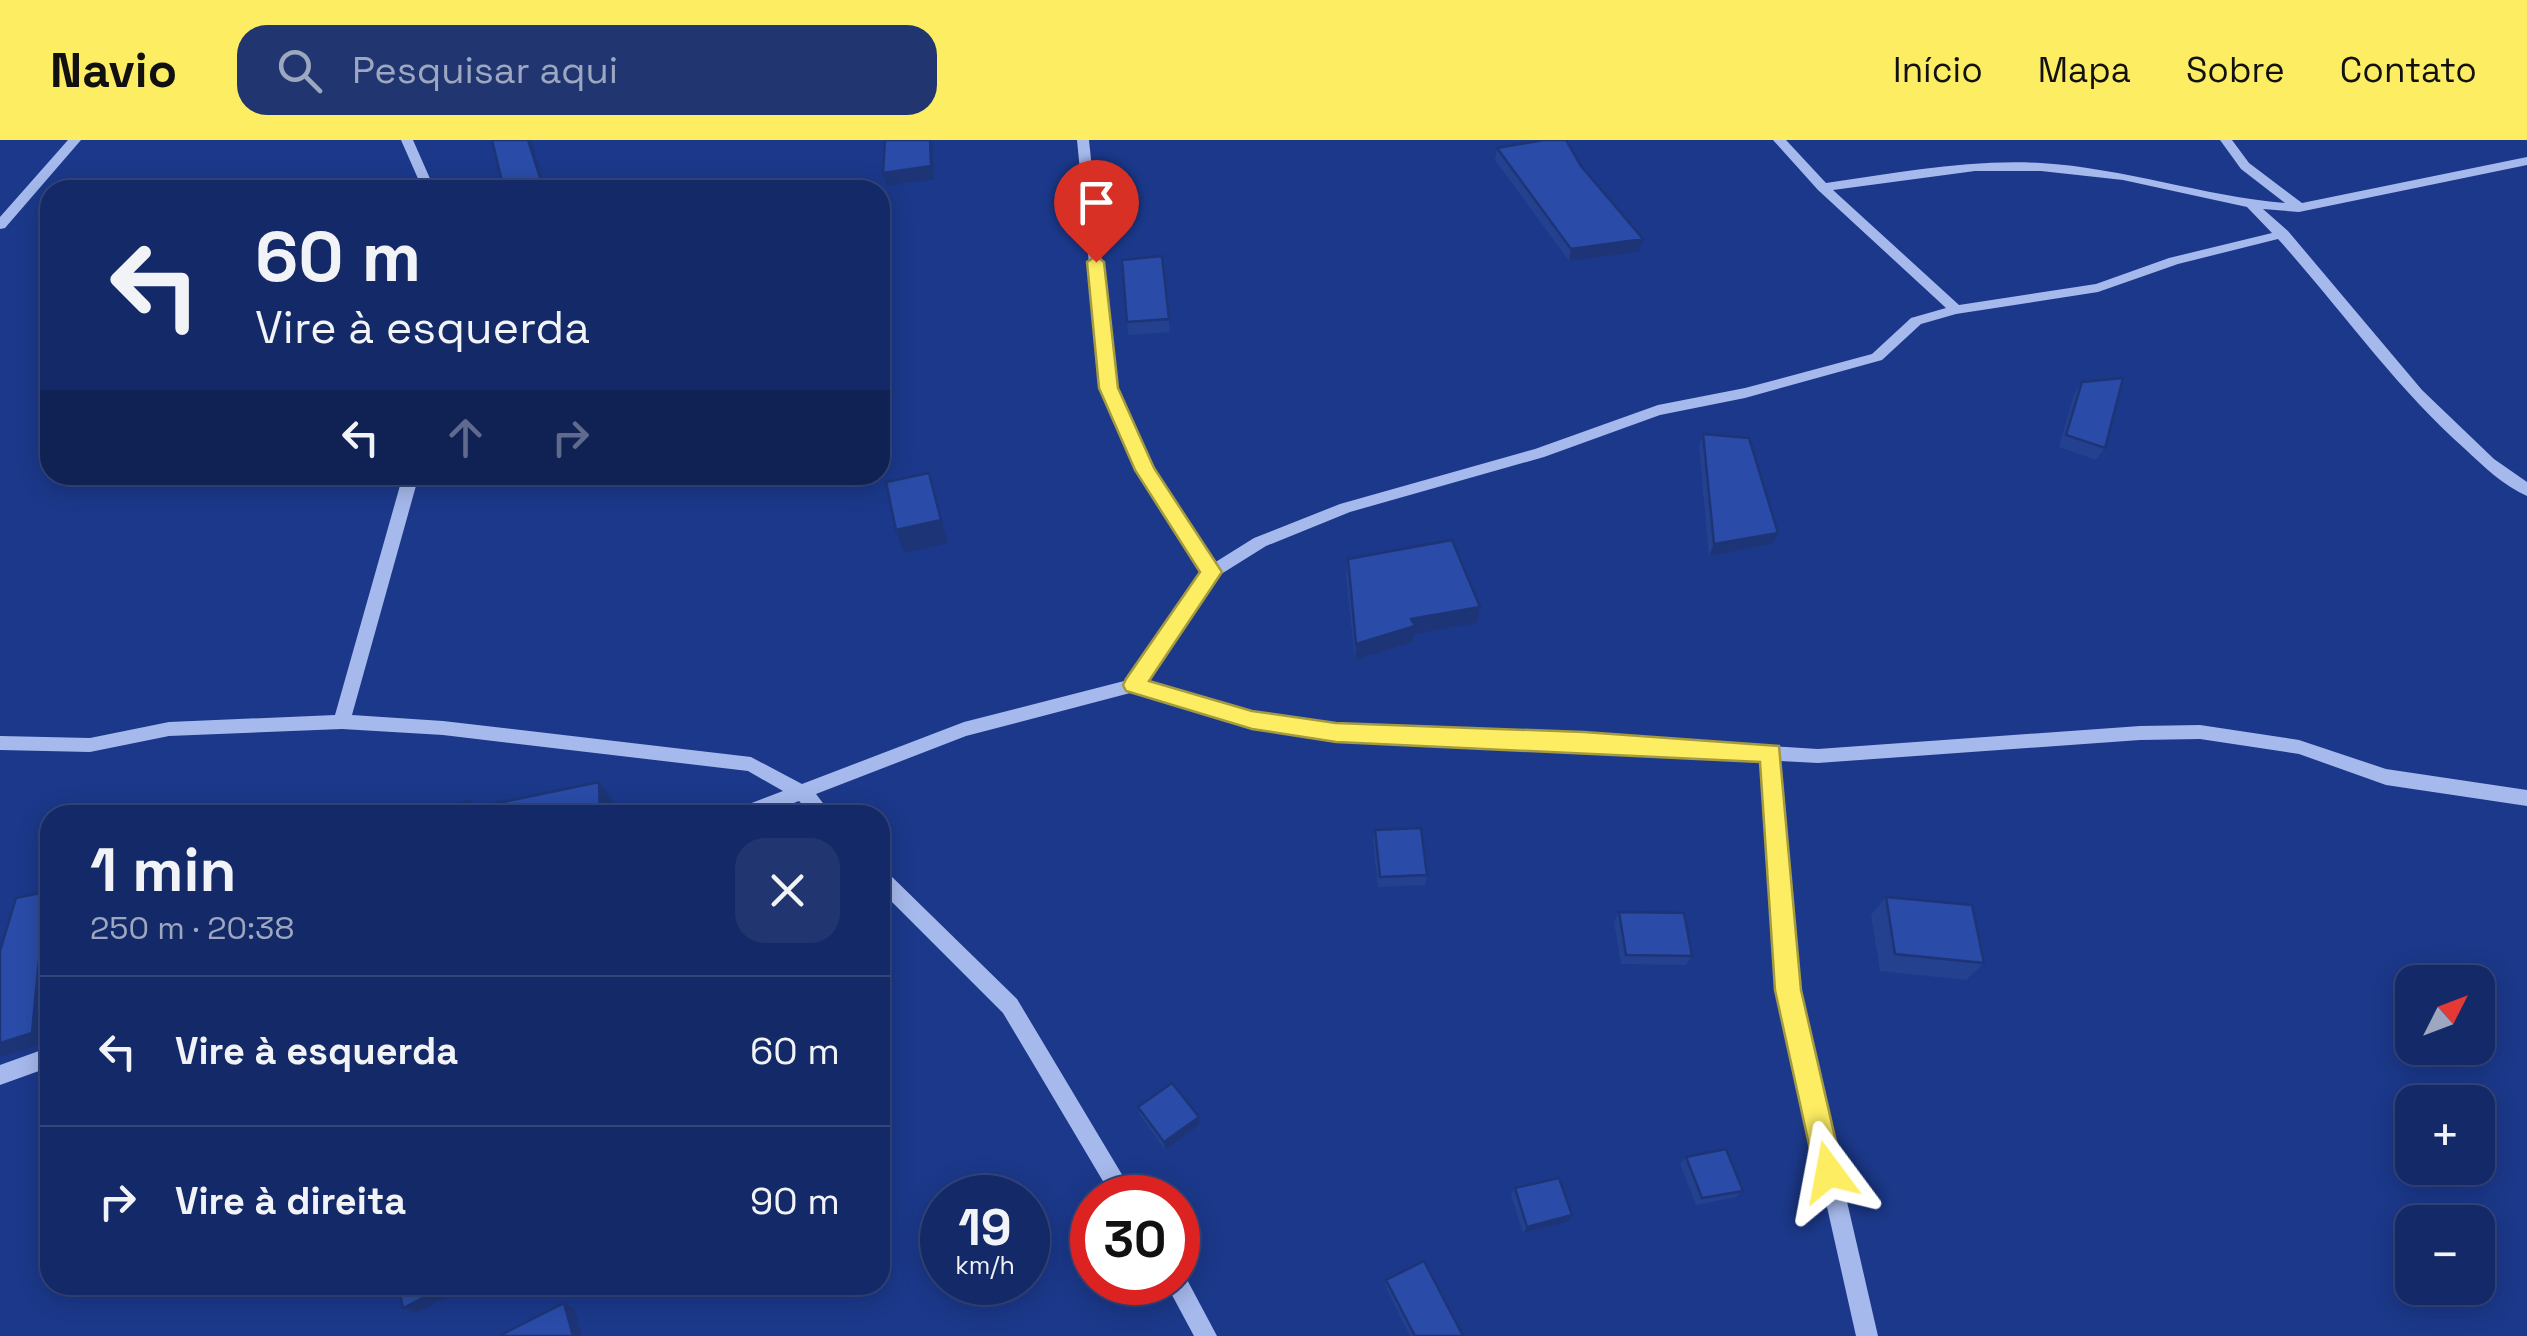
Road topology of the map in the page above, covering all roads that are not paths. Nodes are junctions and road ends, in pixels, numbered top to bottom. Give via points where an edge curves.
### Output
1 (75, 140) edge
2 (406, 140) edge
3 (1083, 140) edge
4 (1779, 140) edge
5 (2226, 140) edge
6 (2527, 161) edge
7 (40, 180) edge
8 (40, 180) edge
9 (424, 180) edge
10 (1822, 187) junction
11 (2251, 204) junction
12 (2300, 208) junction
13 (0, 226) edge
14 (2283, 234) junction
15 (1956, 310) junction
16 (408, 485) edge
17 (2527, 490) edge
18 (1212, 572) junction
19 (1134, 685) junction
20 (342, 722) junction
21 (0, 743) edge
22 (1771, 753) junction
23 (804, 794) junction
24 (2527, 798) edge
25 (772, 805) edge
26 (814, 805) edge
27 (890, 888) edge
28 (40, 1061) edge
29 (0, 1075) edge
30 (1111, 1175) edge
31 (1187, 1305) edge
32 (1200, 1331) edge
33 (1867, 1336) edge

1 - 8 street
2 - 9 street
3 - 18 street via 1108,388 1145,470
4 - 10 street
5 - 12 street via 2245,166
6 - 12 street
7 - 13 street
10 - 11 street via 2040,166
10 - 15 street
11 - 12 street
11 - 14 street
14 - 15 street via 2098,288
14 - 17 street via 2422,396 2496,471
15 - 18 street via 1916,321 1877,358 1658,410 1345,508 1260,542
16 - 20 street
18 - 19 street
19 - 22 street via 1252,720 1336,732
19 - 23 street via 964,729
20 - 21 street via 168,729 90,745
20 - 23 street via 567,740 751,764
22 - 24 street via 1818,756 2200,732 2299,748 2386,777
22 - 33 street via 1788,990
23 - 25 street
23 - 26 street
27 - 30 street via 1010,1006
28 - 29 street
31 - 32 street

